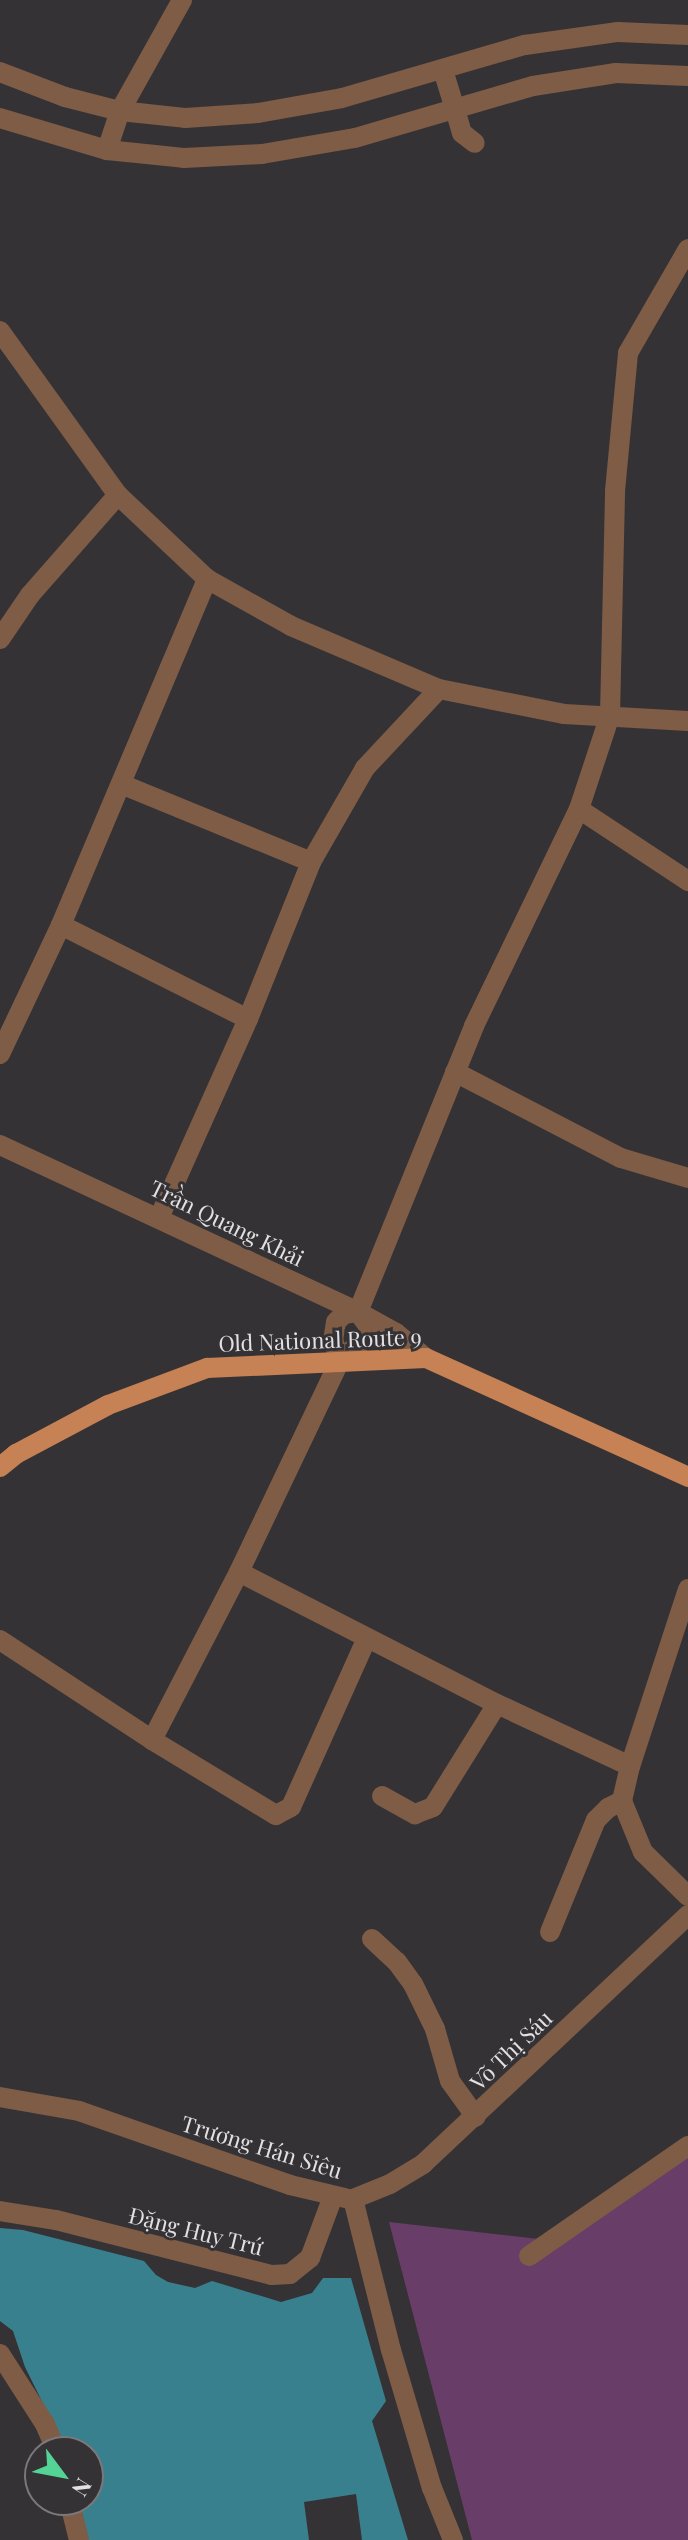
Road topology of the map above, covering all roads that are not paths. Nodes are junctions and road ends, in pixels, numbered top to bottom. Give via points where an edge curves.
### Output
1 (182, 0) edge
2 (688, 35) edge
3 (443, 70) junction
4 (0, 72) edge
5 (688, 76) edge
6 (455, 109) junction
7 (120, 111) junction
8 (0, 118) edge
9 (475, 143) dead end
10 (107, 150) junction
11 (688, 249) edge
12 (0, 331) edge
13 (13, 352) junction
14 (0, 370) edge
15 (118, 495) junction
16 (207, 579) junction
17 (0, 639) edge
18 (439, 689) junction
19 (610, 715) junction
20 (688, 721) edge
21 (121, 784) junction
22 (579, 809) junction
23 (311, 862) junction
24 (688, 881) edge
25 (61, 925) junction
26 (248, 1019) junction
27 (0, 1054) edge
28 (455, 1072) junction
29 (0, 1145) edge
30 (688, 1178) edge
31 (159, 1218) junction
32 (358, 1312) junction
33 (426, 1358) junction
34 (340, 1360) junction
35 (0, 1467) edge
36 (688, 1477) edge
37 (239, 1572) junction
38 (688, 1589) edge
39 (367, 1638) junction
40 (0, 1640) edge
41 (497, 1704) junction
42 (152, 1740) junction
43 (630, 1766) junction
44 (382, 1796) dead end
45 (622, 1801) junction
46 (688, 1896) edge
47 (688, 1915) edge
48 (550, 1932) dead end
49 (372, 1939) dead end
50 (0, 2097) edge
51 (476, 2117) junction
52 (688, 2146) edge
53 (343, 2197) junction
54 (0, 2211) edge
55 (529, 2256) dead end
56 (0, 2354) edge
57 (50, 2436) edge
58 (73, 2516) edge
59 (79, 2540) edge
60 (453, 2540) edge

1 - 7 street
2 - 3 street via 602,34 525,45
3 - 6 street
3 - 7 street via 342,98 258,113 185,118
4 - 7 street
5 - 6 street via 616,73 533,86
6 - 9 street via 462,133
6 - 10 street via 355,138 262,154 184,158
7 - 10 street
8 - 10 street
11 - 19 street via 628,353 615,491
12 - 13 street
13 - 14 street
13 - 15 street
15 - 16 street
15 - 17 street via 30,595
16 - 18 street via 291,626
16 - 21 street
18 - 19 street via 564,714
18 - 23 street via 365,768
19 - 20 street
19 - 22 street
21 - 23 street
21 - 25 street
22 - 24 street
22 - 28 street
23 - 26 street
25 - 26 street
25 - 27 street
26 - 31 street
28 - 30 street via 621,1158
28 - 32 street
29 - 31 street, Trần Quang Khải
31 - 32 street, Trần Quang Khải
32 - 33 street, Trần Quang Khải
32 - 34 street via 369,1327 367,1337
33 - 34 main road, Old National Route 9
33 - 36 main road, Old National Route 9
34 - 35 main road, Old National Route 9 via 207,1368 108,1405
34 - 37 street
37 - 39 street
37 - 42 street
38 - 43 street
39 - 41 street
39 - 42 street via 291,1807 282,1814 271,1814
40 - 42 street
41 - 43 street
41 - 44 street via 433,1807 415,1814
43 - 45 street
45 - 46 street via 643,1852
45 - 48 street via 596,1820
47 - 51 street, Võ Thị Sáu
49 - 51 street via 413,1984 435,2029 450,2081
50 - 53 street, Trương Hán Siêu via 79,2111 290,2185
51 - 53 street, Võ Thị Sáu via 423,2164 390,2184
52 - 55 street
53 - 54 street, Đặng Huy Trứ via 310,2258 290,2274 272,2275 56,2220
53 - 60 street, Trương Hán Siêu via 432,2488
56 - 57 street
58 - 59 street

